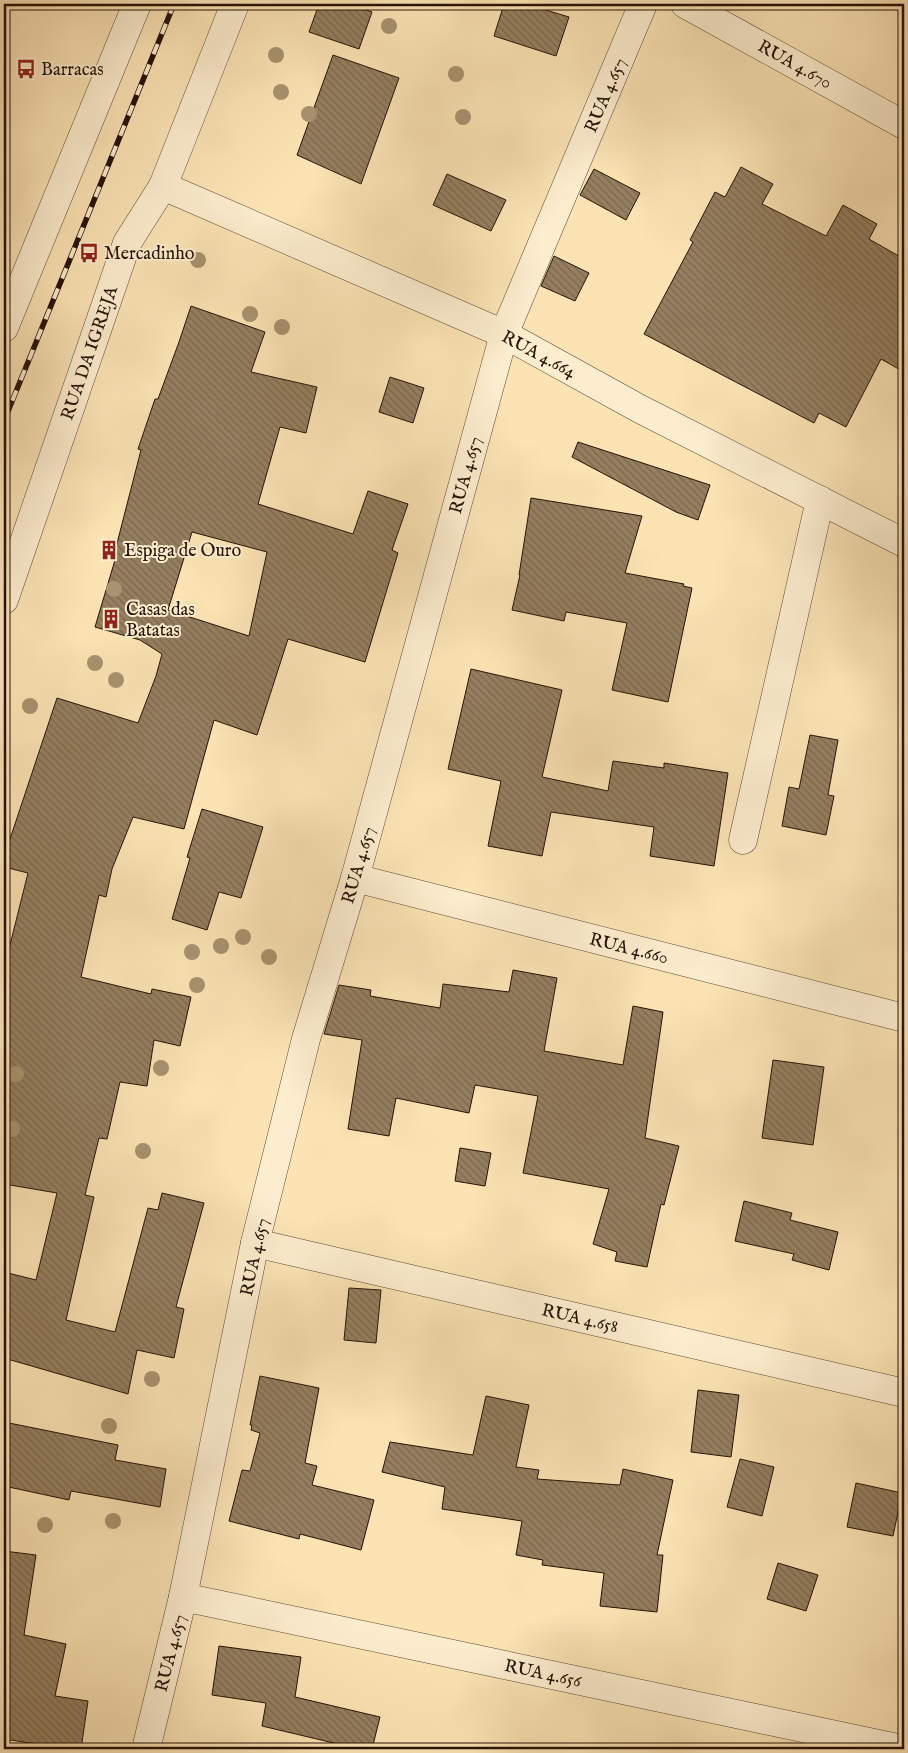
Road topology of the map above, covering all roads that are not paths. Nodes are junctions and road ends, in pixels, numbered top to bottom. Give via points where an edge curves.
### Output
1 (137, 4) edge
2 (236, 4) edge
3 (643, 4) edge
4 (685, 4) edge
5 (904, 125) edge
6 (163, 186) junction
7 (4, 328) edge
8 (504, 334) junction
9 (820, 500) junction
10 (904, 543) edge
11 (4, 600) edge
12 (743, 840) dead end
13 (354, 878) junction
14 (904, 1018) edge
15 (256, 1243) junction
16 (904, 1393) edge
17 (183, 1596) junction
18 (146, 1749) edge
19 (902, 1749) edge

1 - 7 street
2 - 6 street, RUA DA IGREJA
3 - 8 street, RUA 4.657
4 - 5 street, RUA 4.670
6 - 8 street, RUA 4.664
6 - 11 street, RUA DA IGREJA via 127,243
8 - 9 street, RUA 4.664 via 640,409
8 - 13 street, RUA 4.657
9 - 10 street, RUA 4.664
9 - 12 street
13 - 14 street, RUA 4.660
13 - 15 street, RUA 4.657 via 306,1039
15 - 16 street, RUA 4.658
15 - 17 street, RUA 4.657
17 - 18 street, RUA 4.657
17 - 19 street, RUA 4.656

